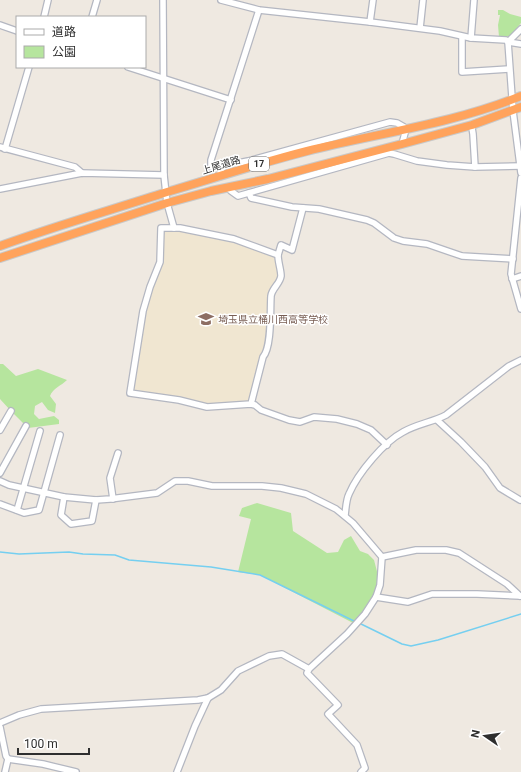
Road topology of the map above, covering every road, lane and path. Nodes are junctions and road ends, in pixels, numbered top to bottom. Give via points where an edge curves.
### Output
1 (48, 0) edge
2 (96, 0) edge
3 (163, 0) edge
4 (221, 0) edge
5 (373, 0) edge
6 (423, 0) edge
7 (474, 0) edge
8 (259, 10) junction
9 (44, 16) edge
10 (92, 16) edge
11 (370, 22) junction
12 (0, 25) edge
13 (420, 28) junction
14 (521, 29) edge
15 (16, 31) edge
16 (462, 36) junction
17 (471, 38) junction
18 (508, 42) junction
19 (521, 44) edge
20 (29, 68) edge
21 (131, 68) edge
22 (509, 69) junction
23 (164, 78) junction
24 (521, 96) edge
25 (231, 100) junction
26 (512, 100) junction
27 (521, 107) edge
28 (513, 111) junction
29 (472, 128) dead end
30 (405, 130) junction
31 (402, 144) junction
32 (3, 148) edge
33 (521, 166) edge
34 (475, 167) junction
35 (222, 168) junction
36 (82, 173) junction
37 (521, 173) edge
38 (164, 175) junction
39 (219, 177) junction
40 (521, 178) edge
41 (0, 188) edge
42 (228, 188) junction
43 (166, 193) junction
44 (249, 194) junction
45 (168, 204) junction
46 (303, 208) junction
47 (174, 228) junction
48 (0, 246) edge
49 (278, 255) junction
50 (0, 258) edge
51 (513, 259) junction
52 (521, 276) edge
53 (512, 279) junction
54 (521, 309) edge
55 (521, 360) edge
56 (251, 404) junction
57 (11, 411) dead end
58 (438, 420) junction
59 (26, 426) dead end
60 (0, 430) edge
61 (40, 431) dead end
62 (60, 435) dead end
63 (387, 445) junction
64 (118, 453) dead end
65 (0, 473) edge
66 (0, 480) edge
67 (23, 488) junction
68 (44, 493) junction
69 (64, 497) junction
70 (113, 499) junction
71 (96, 500) junction
72 (520, 500) edge
73 (0, 504) edge
74 (17, 510) junction
75 (345, 515) junction
76 (382, 557) junction
77 (521, 596) edge
78 (376, 597) junction
79 (309, 669) junction
80 (208, 698) junction
81 (0, 723) edge
82 (0, 727) edge
83 (8, 760) junction
84 (5, 772) edge
85 (76, 772) edge
86 (176, 772) edge
87 (361, 772) edge

1 - 9 street
2 - 10 street
3 - 23 street
4 - 8 street
5 - 11 street
6 - 13 street
7 - 17 street
8 - 11 street
8 - 25 street
11 - 13 street
12 - 15 street
13 - 16 street
14 - 18 street
16 - 17 street
16 - 22 street via 462,72
17 - 18 street
18 - 19 street
18 - 22 street
20 - 32 street
21 - 23 street
22 - 26 street
23 - 25 street
23 - 38 street
24 - 26 highway, 上尾道路 / 17
25 - 35 street via 211,160 211,168
26 - 28 street
26 - 30 highway, 上尾道路 / 17 via 466,115
27 - 28 highway, 17
28 - 31 highway, 17
28 - 33 street
29 - 34 street
30 - 31 street
30 - 35 street via 401,125 390,122
30 - 39 highway, 上尾道路 / 17 via 324,147
31 - 42 highway, 17
32 - 36 street via 75,167
33 - 34 street
33 - 37 street
34 - 44 street via 417,161 389,153
35 - 39 street
36 - 38 street
36 - 41 street
38 - 43 street
39 - 43 highway, 上尾道路 / 17
40 - 51 street
42 - 44 street via 238,196
42 - 45 highway, 17
43 - 45 street
43 - 48 highway, 上尾道路 / 17
44 - 46 street via 251,198
45 - 47 street
45 - 50 highway, 17
46 - 49 street via 292,250 281,245
46 - 51 street via 367,220 394,238 427,244 462,256
47 - 49 street via 234,239
47 - 56 street via 161,228 160,262 144,306 130,393 207,407
49 - 56 street via 281,276 272,292 268,348 263,357
51 - 53 street
52 - 53 street
53 - 54 street
55 - 58 street via 509,366
56 - 63 street via 289,420 300,422 314,417 357,424 371,430
57 - 60 street
58 - 63 street via 403,432
58 - 72 street via 462,442 500,488
59 - 65 street
61 - 67 street
62 - 68 street
63 - 75 street via 370,461 358,478 348,495
64 - 70 street via 110,478
66 - 67 street
67 - 68 street
67 - 74 street
68 - 69 street
68 - 74 street via 39,510 24,513
69 - 71 street
69 - 71 street via 61,515 70,524 92,521
70 - 71 street
70 - 75 street via 157,493 175,481 212,486 262,486 306,494
73 - 74 street
75 - 76 street
76 - 77 street via 416,550 446,550 459,554 507,584
76 - 78 street via 380,585
77 - 78 street via 432,594 408,602
78 - 79 street via 347,634
79 - 80 street via 282,654 269,656 238,671 221,690
79 - 87 street via 307,673 338,705 328,714 357,745 365,768
80 - 81 street via 41,709
80 - 86 street
82 - 83 street
83 - 84 street
83 - 85 street via 43,764

